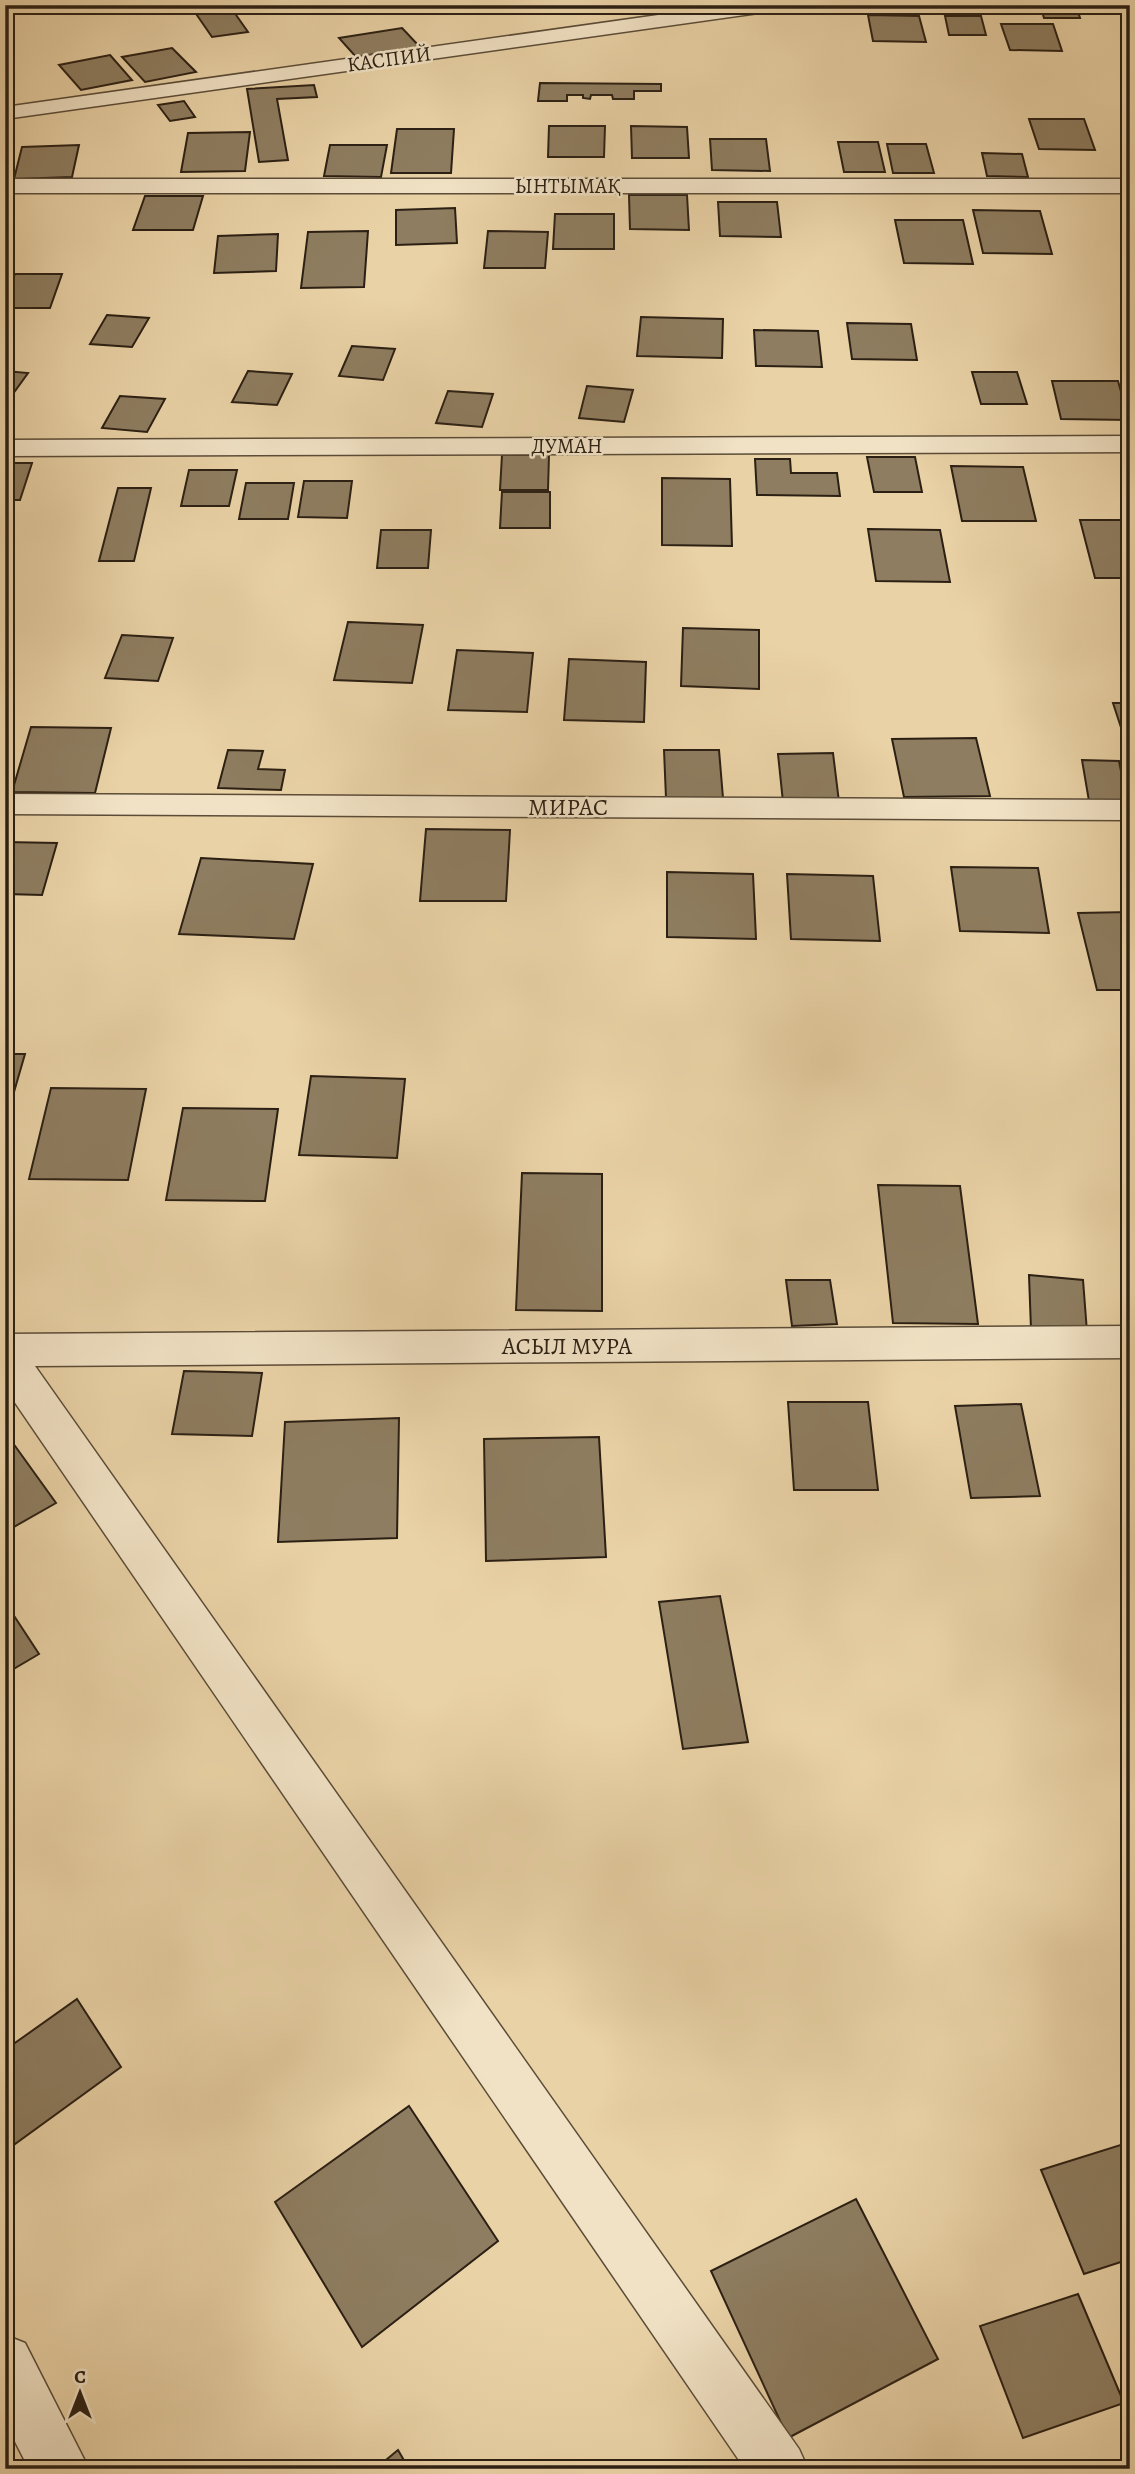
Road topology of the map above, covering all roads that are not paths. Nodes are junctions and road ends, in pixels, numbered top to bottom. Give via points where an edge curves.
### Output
1 (773, 5) edge
2 (5, 113) edge
3 (5, 186) edge
4 (1130, 186) edge
5 (1130, 444) edge
6 (5, 448) edge
7 (5, 804) edge
8 (1130, 810) edge
9 (1130, 1342) edge
10 (5, 1352) edge
11 (5, 2363) edge
12 (60, 2469) edge
13 (779, 2469) edge

1 - 2 street, КАСПИЙ
3 - 4 street, ЫНТЫМАҚ
5 - 6 street, ДУМАН
7 - 8 street, МИРАС
9 - 10 street, АСЫЛ МУРА
10 - 13 street
11 - 12 street

